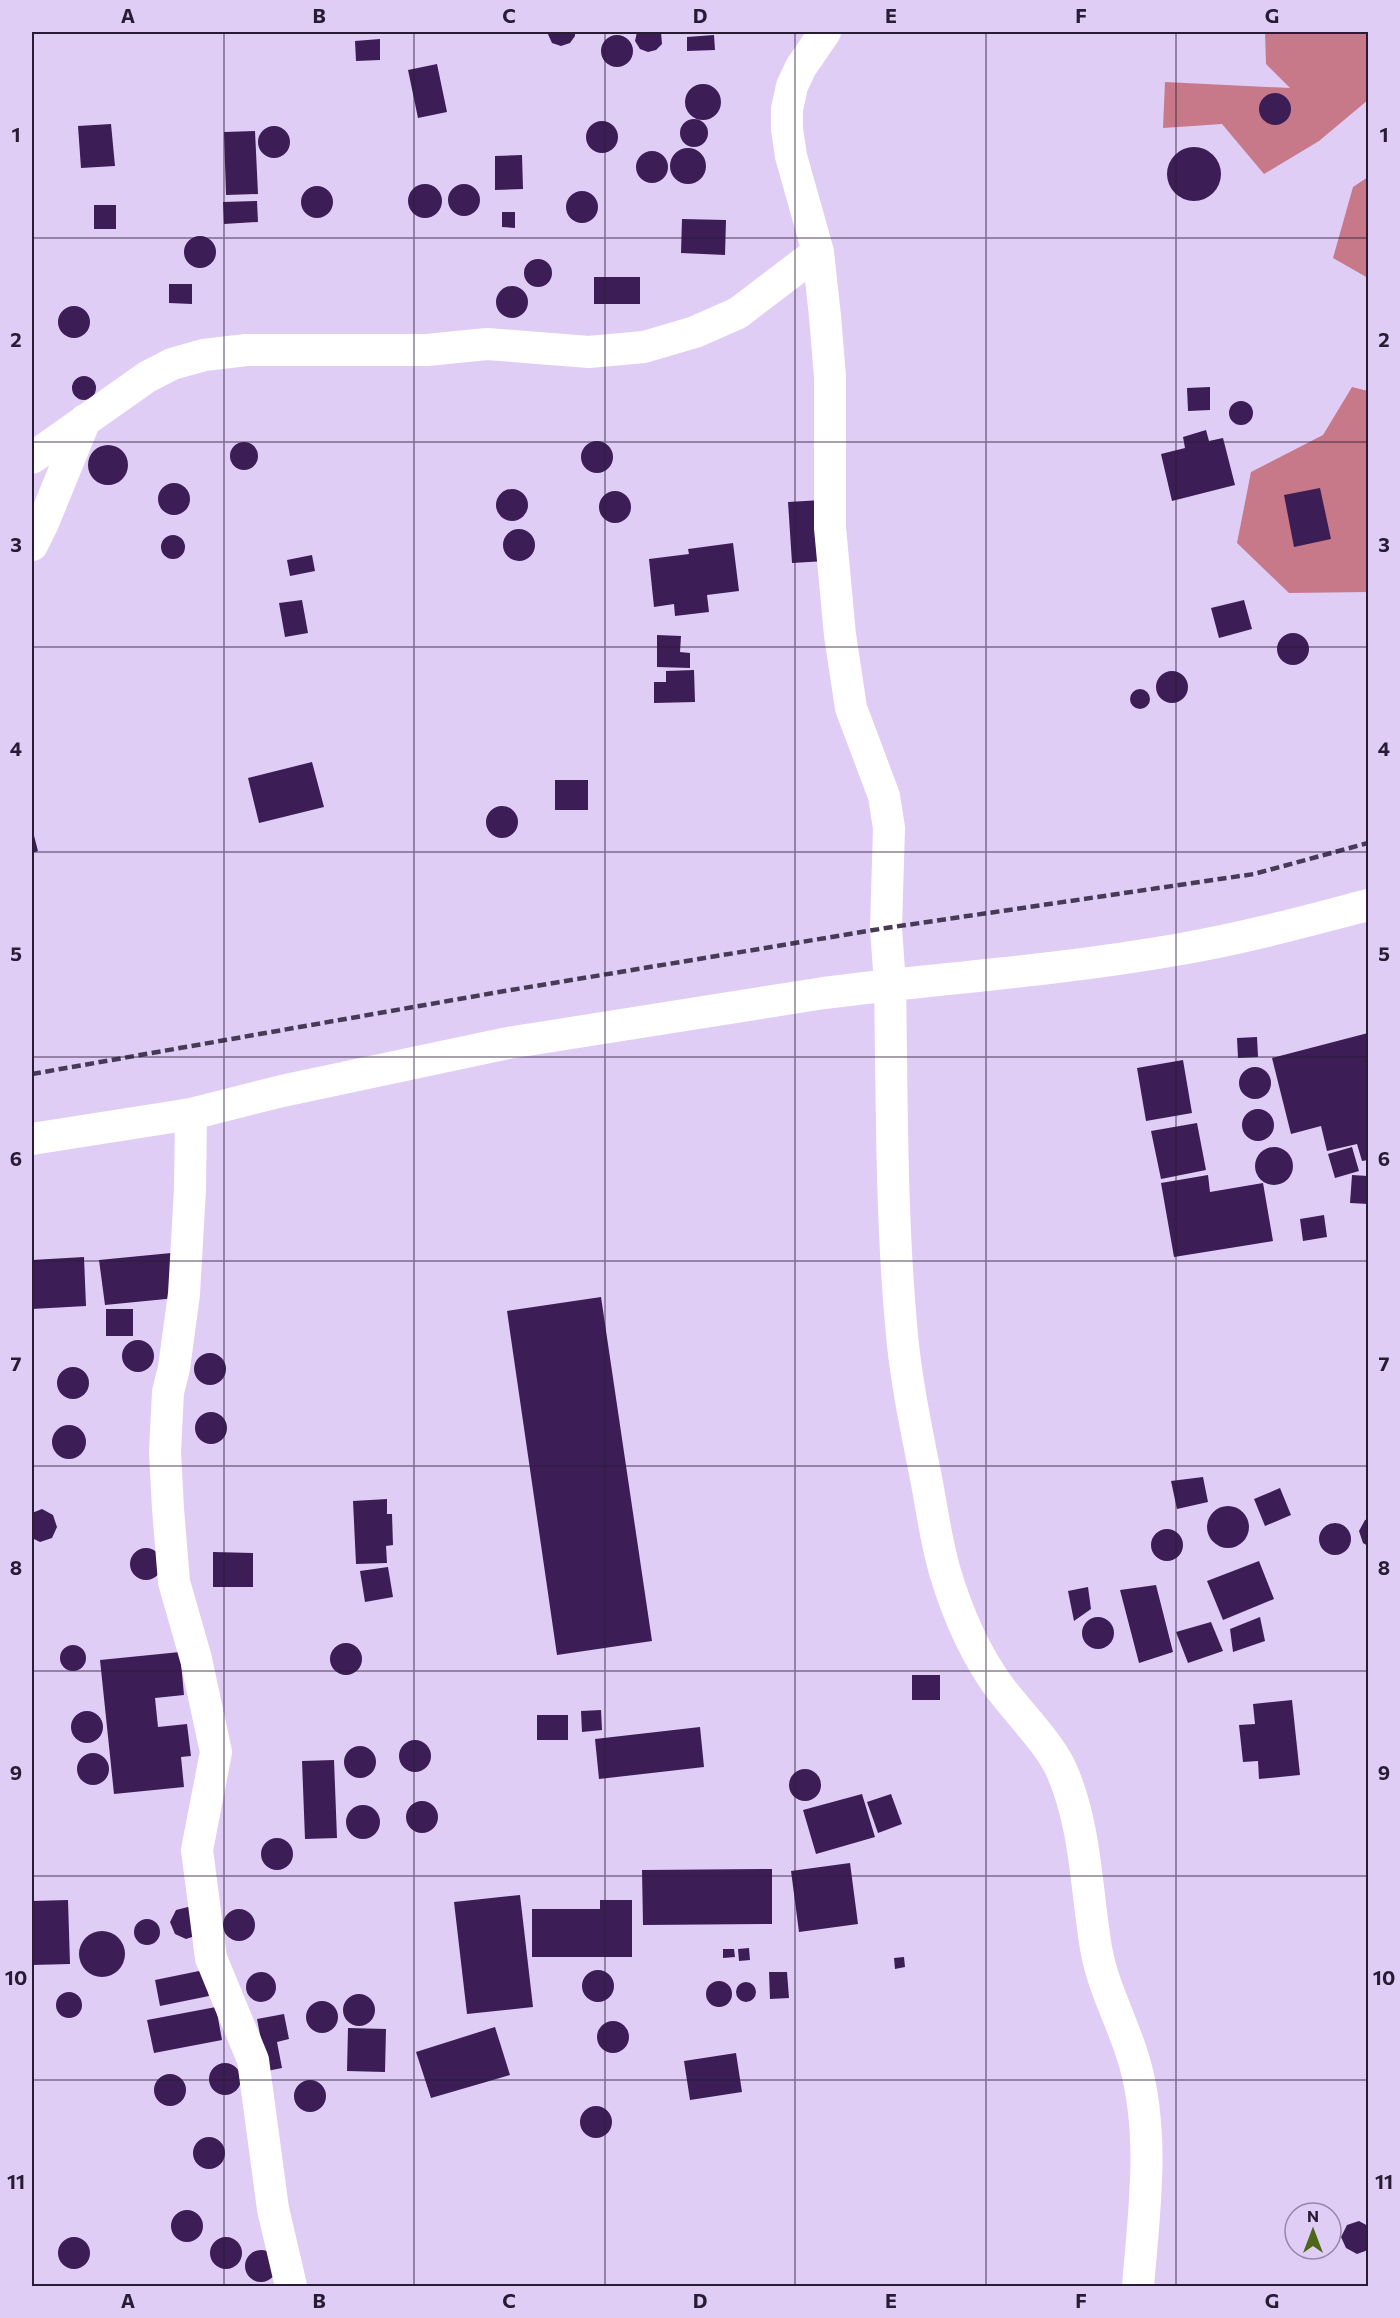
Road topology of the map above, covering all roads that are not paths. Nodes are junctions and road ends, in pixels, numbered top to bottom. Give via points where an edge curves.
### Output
1 (825, 32) edge
2 (818, 252) junction
3 (85, 420) junction
4 (32, 458) edge
5 (32, 544) edge
6 (1368, 905) edge
7 (890, 985) junction
8 (191, 1114) junction
9 (32, 1139) edge
10 (291, 2286) edge
11 (1138, 2286) edge

1 - 2 street via 801,67 787,109 790,156
2 - 3 street via 738,313 695,332 644,347 590,352 487,344 427,350 246,350 204,355 172,364 147,377
2 - 7 street via 830,377 833,580 851,708 884,796 889,828 886,928
3 - 4 street
3 - 5 street
6 - 7 street via 1182,949 1029,971
7 - 8 street via 508,1043
7 - 11 street via 893,1190 901,1328 922,1457 955,1604 997,1684 1058,1764 1073,1797 1097,1953 1135,2063 1142,2097 1147,2170
8 - 9 street
8 - 10 street via 184,1294 168,1392 165,1452 174,1582 216,1752 198,1850 211,1958 253,2060 273,2209

